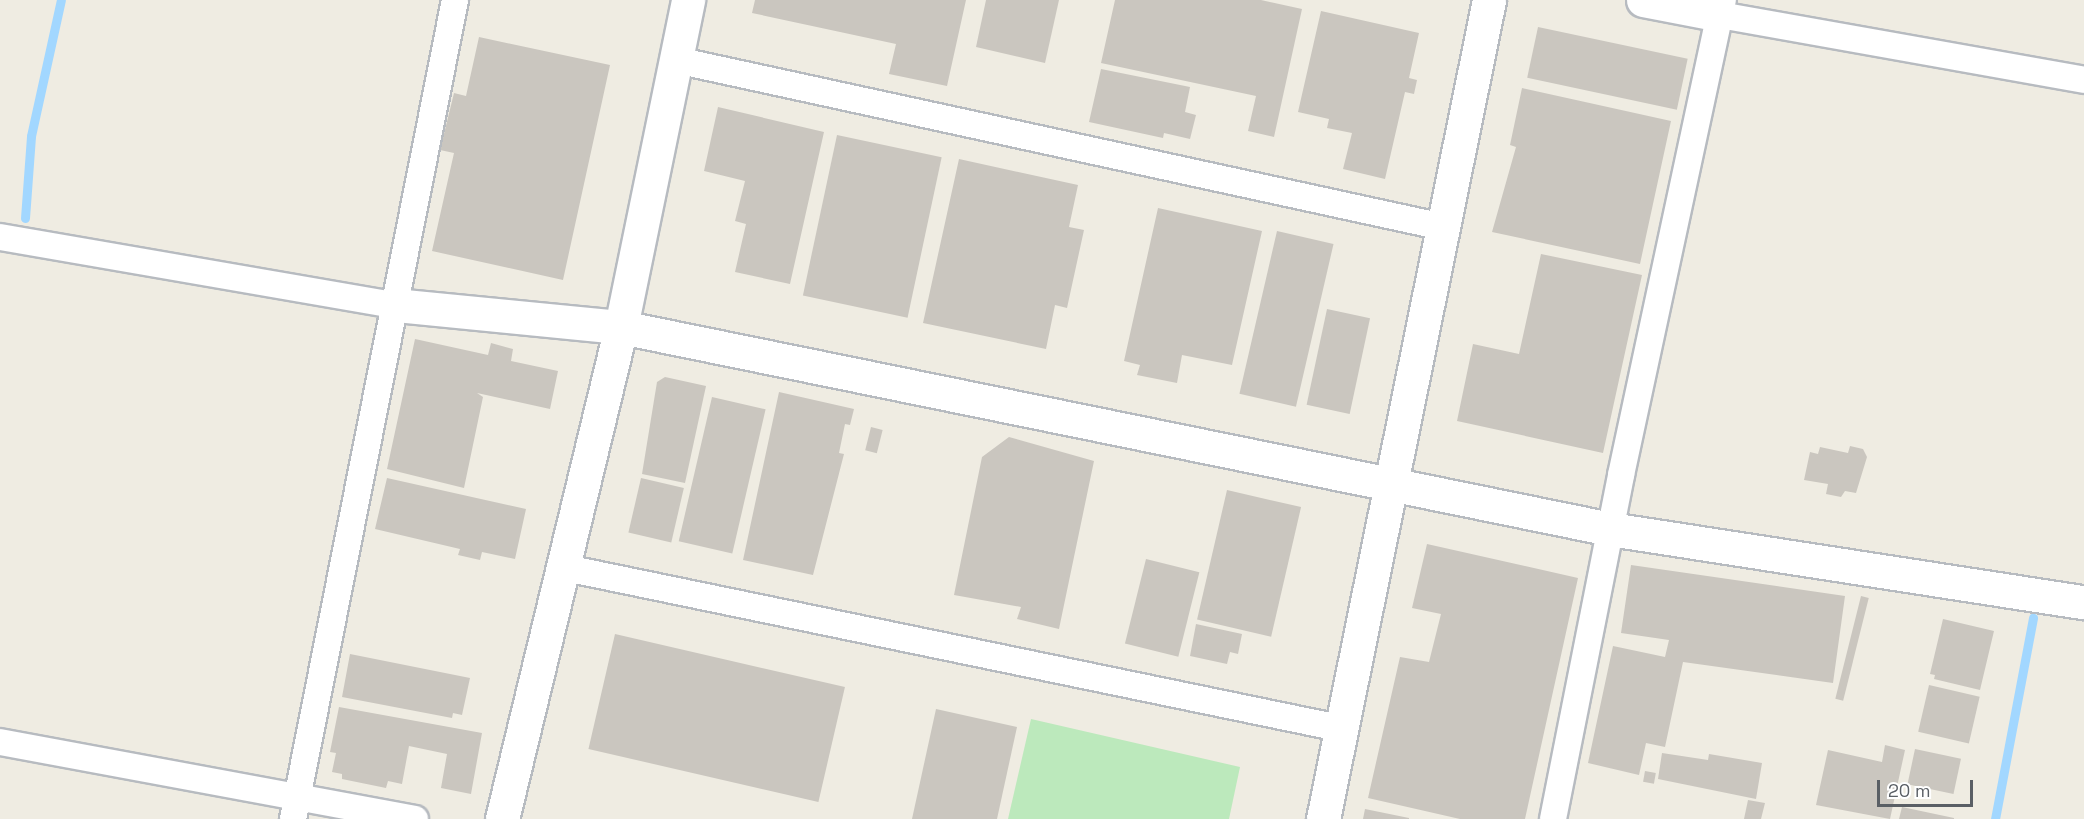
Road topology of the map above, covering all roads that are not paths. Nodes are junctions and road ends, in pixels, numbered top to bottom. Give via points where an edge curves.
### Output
1 (455, 0) edge
2 (688, 0) edge
3 (1490, 0) edge
4 (1643, 0) edge
5 (1722, 7) edge
6 (676, 60) junction
7 (2084, 80) edge
8 (1443, 227) junction
9 (0, 237) edge
10 (395, 305) junction
11 (621, 327) junction
12 (1389, 485) junction
13 (1610, 529) junction
14 (561, 567) junction
15 (2084, 602) edge
16 (1339, 728) junction
17 (0, 742) edge
18 (295, 809) edge
19 (415, 819) edge
20 (502, 819) edge
21 (1323, 819) edge
22 (1553, 819) edge

1 - 10 street
2 - 6 street
3 - 8 street
4 - 5 street
5 - 7 street
5 - 13 street
6 - 8 street
6 - 11 street
8 - 12 street
9 - 10 street via 160,261
10 - 11 street
10 - 18 street
11 - 12 street
11 - 14 street
12 - 13 street
12 - 16 street
13 - 15 street
13 - 22 street
14 - 16 street
14 - 20 street
16 - 21 street
17 - 18 street
18 - 19 street

